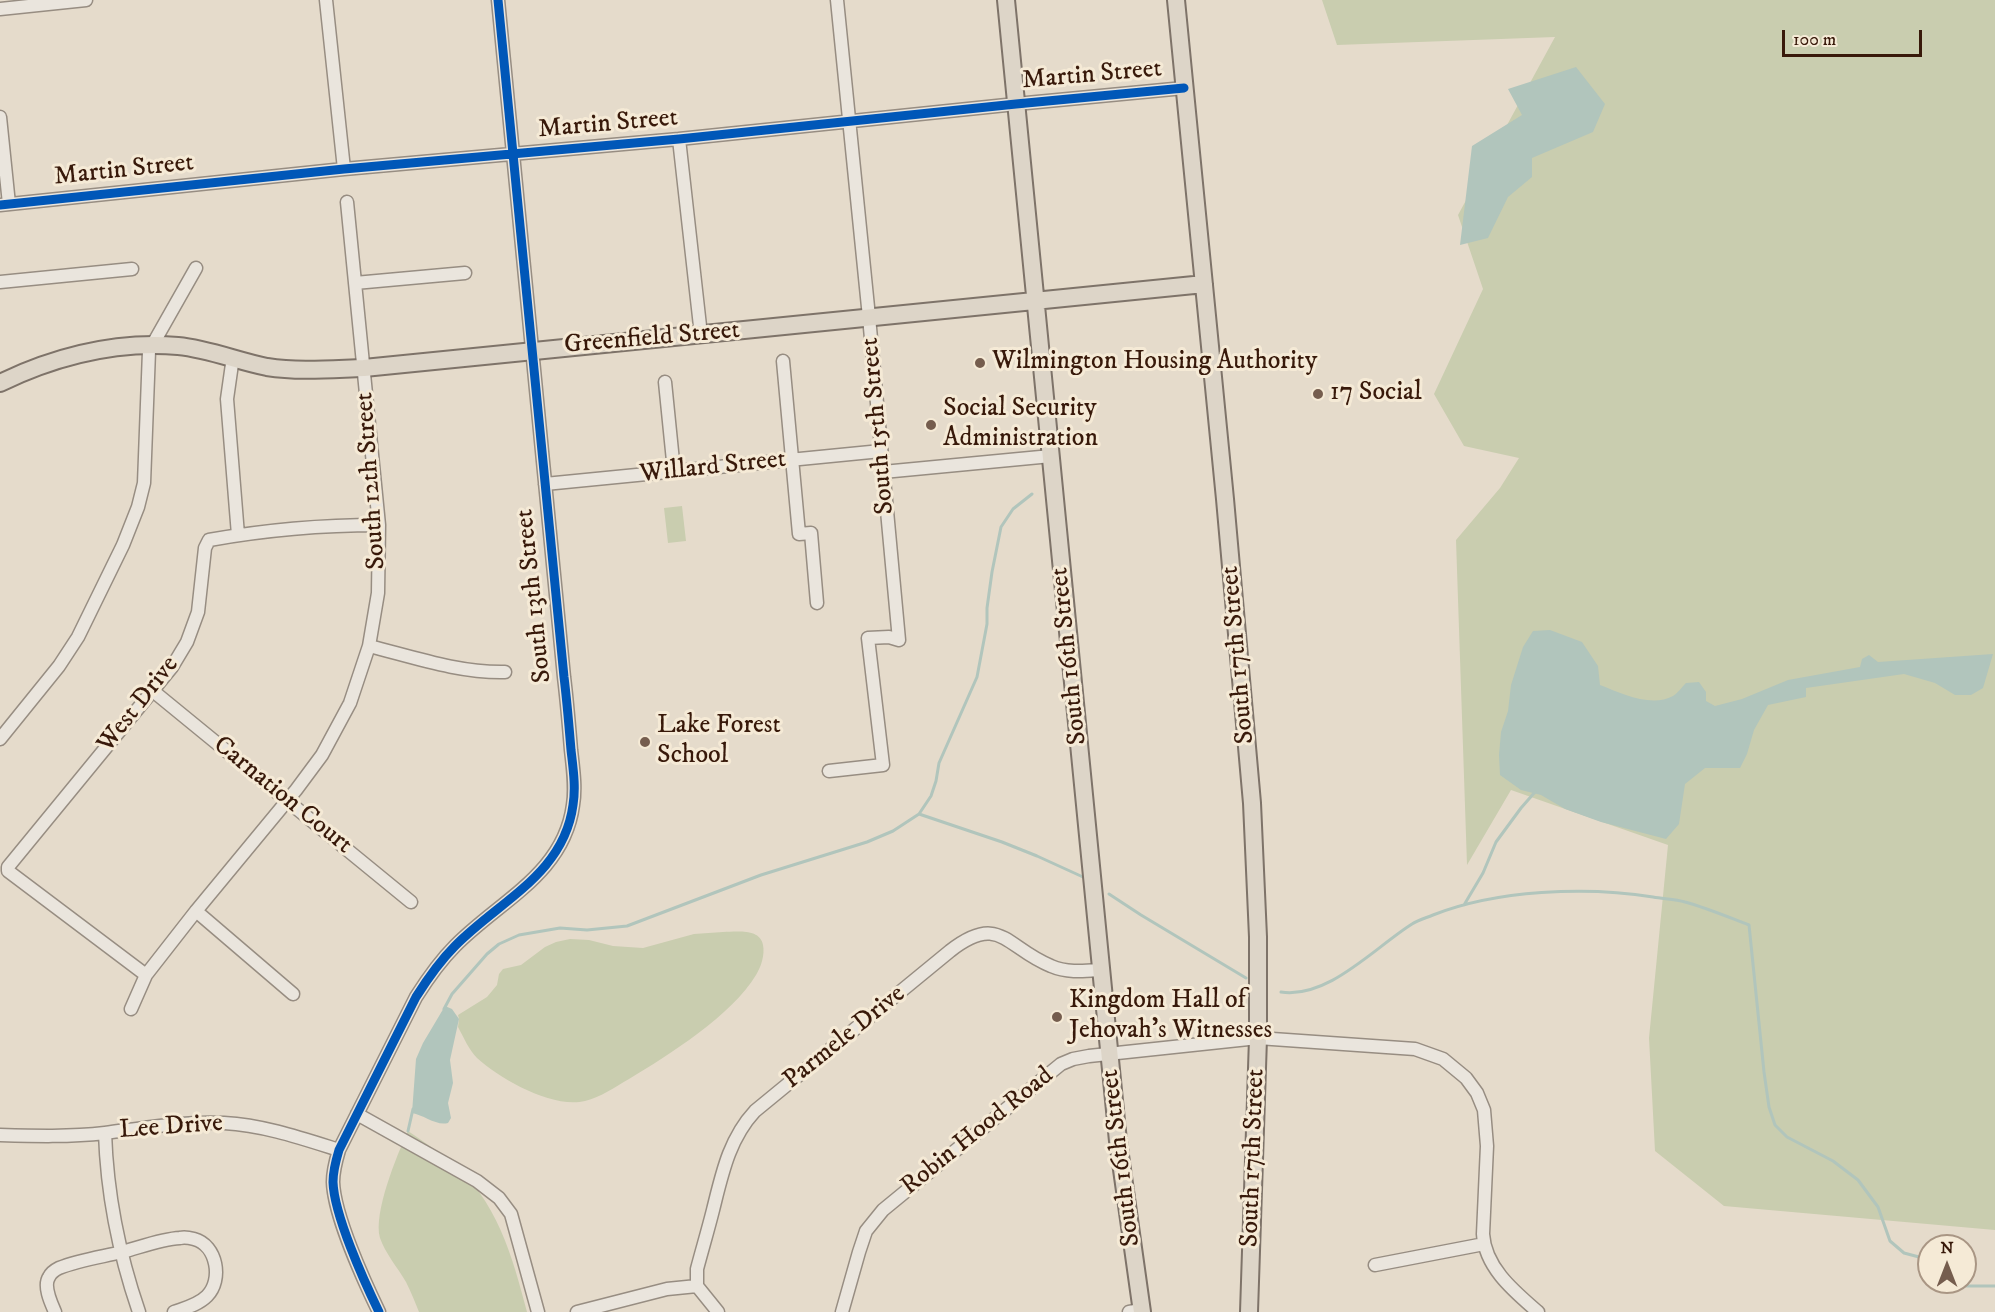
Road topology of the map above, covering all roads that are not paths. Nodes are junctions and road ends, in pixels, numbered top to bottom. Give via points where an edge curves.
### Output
1 (86, 0) edge
2 (326, 0) edge
3 (498, 0) edge
4 (837, 0) edge
5 (1006, 0) edge
6 (1176, 0) edge
7 (0, 9) edge
8 (1184, 88) junction
9 (1016, 104) junction
10 (0, 117) edge
11 (848, 122) junction
12 (679, 139) junction
13 (513, 155) junction
14 (344, 169) junction
15 (346, 202) dead end
16 (4, 205) edge
17 (196, 268) dead end
18 (132, 269) dead end
19 (465, 273) dead end
20 (0, 282) edge
21 (355, 283) junction
22 (1203, 284) junction
23 (1035, 302) junction
24 (869, 317) junction
25 (701, 335) junction
26 (152, 346) junction
27 (531, 350) junction
28 (233, 357) junction
29 (783, 361) dead end
30 (364, 368) junction
31 (665, 382) dead end
32 (0, 383) edge
33 (881, 451) junction
34 (1051, 456) junction
35 (793, 460) junction
36 (674, 471) junction
37 (883, 472) junction
38 (545, 484) junction
39 (379, 525) junction
40 (238, 535) junction
41 (817, 603) dead end
42 (369, 646) junction
43 (505, 672) dead end
44 (153, 691) junction
45 (0, 739) edge
46 (829, 771) dead end
47 (288, 801) junction
48 (411, 902) dead end
49 (196, 911) junction
50 (1101, 970) junction
51 (146, 975) junction
52 (293, 994) dead end
53 (131, 1009) dead end
54 (1258, 1038) junction
55 (1109, 1054) junction
56 (357, 1114) junction
57 (105, 1133) junction
58 (0, 1135) edge
59 (339, 1150) junction
60 (1484, 1244) junction
61 (121, 1252) junction
62 (1375, 1265) dead end
63 (698, 1286) junction
64 (1137, 1311) edge
65 (55, 1312) edge
66 (139, 1312) edge
67 (174, 1312) edge
68 (379, 1312) edge
69 (538, 1312) edge
70 (577, 1312) edge
71 (718, 1312) edge
72 (842, 1312) edge
73 (1249, 1312) edge
74 (1538, 1312) edge

1 - 7 street
2 - 14 street
3 - 13 street, South 13th Street
4 - 11 street, South 15th Street
5 - 9 main road, South 16th Street
6 - 8 main road, South 17th Street
8 - 9 street, Martin Street
8 - 22 main road, South 17th Street
9 - 11 street, Martin Street
9 - 23 main road, South 16th Street
10 - 16 street
11 - 12 street, Martin Street
11 - 24 street, South 15th Street
12 - 13 street, Martin Street
12 - 25 street
13 - 14 street, Martin Street
13 - 27 street, South 13th Street
14 - 16 street, Martin Street
15 - 21 street, South 12th Street
17 - 26 street
18 - 20 street
19 - 21 street
21 - 30 street, South 12th Street
22 - 23 main road, Greenfield Street
22 - 54 main road, South 17th Street via 1248,746 1258,937
23 - 24 main road, Greenfield Street
23 - 34 main road, South 16th Street
24 - 25 main road, Greenfield Street
24 - 33 street, South 15th Street
25 - 27 main road, Greenfield Street
26 - 28 main road, Greenfield Street via 178,346
26 - 32 main road, Greenfield Street via 84,352 42,364
26 - 45 street via 147,366 145,474 138,507 78,637
27 - 30 main road, Greenfield Street
27 - 38 street, South 13th Street
28 - 30 main road, Greenfield Street via 290,370
28 - 40 street via 227,399
29 - 35 street
30 - 39 street, South 12th Street
31 - 36 street
33 - 35 street, Willard Street
33 - 37 street, South 15th Street
34 - 37 street
34 - 50 main road, South 16th Street
35 - 36 street, Willard Street
35 - 41 street via 799,534 812,533
36 - 38 street, Willard Street
37 - 46 street, South 15th Street via 899,640 868,638 883,765
38 - 56 street, South 13th Street via 574,778 574,803 567,830 538,875 455,946 429,976
39 - 40 street
39 - 42 street, South 12th Street via 378,593
40 - 44 street, West Drive via 209,540 200,601 190,634
42 - 43 street via 460,668
42 - 47 street, South 12th Street via 339,724
44 - 47 street, Carnation Court
44 - 51 street, West Drive via 8,871
47 - 48 street, Carnation Court
47 - 49 street, South 12th Street
49 - 51 street, South 12th Street
49 - 52 street
50 - 55 main road, South 16th Street
50 - 63 street, Parmele Drive via 1054,968 990,933 971,936 956,946 749,1118 730,1149 722,1172 697,1269
51 - 53 street, South 12th Street
54 - 55 street, Robin Hood Road
54 - 60 street, Robin Hood Road via 1415,1049 1455,1067 1477,1093 1484,1110
54 - 73 main road, South 17th Street
55 - 64 main road, South 16th Street
55 - 72 street, Robin Hood Road via 1061,1064 883,1209 867,1231
56 - 59 street, South 13th Street
56 - 69 street via 477,1181 499,1198 511,1214
57 - 58 street, Lee Drive
57 - 59 street, Lee Drive via 224,1123 270,1129
57 - 61 street via 107,1178
59 - 68 street, South 13th Street via 333,1173 336,1201
60 - 62 street
60 - 74 street via 1505,1282
61 - 65 street via 51,1274 47,1282
61 - 66 street
61 - 67 street via 183,1238 208,1246 215,1269 210,1292 197,1303
63 - 70 street via 668,1289
63 - 71 street

